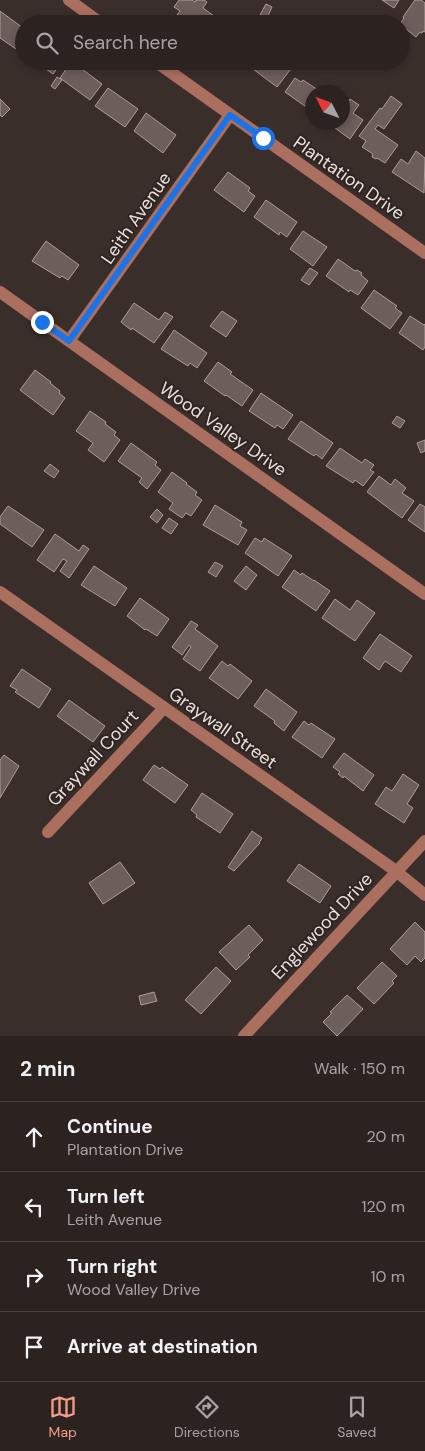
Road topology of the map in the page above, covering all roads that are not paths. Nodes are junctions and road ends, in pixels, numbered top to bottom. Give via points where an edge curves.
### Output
1 (69, 0) edge
2 (90, 15) edge
3 (168, 70) edge
4 (230, 115) junction
5 (425, 253) edge
6 (0, 292) edge
7 (69, 341) junction
8 (0, 592) edge
9 (425, 594) edge
10 (164, 708) junction
11 (48, 832) dead end
12 (425, 841) edge
13 (396, 872) junction
14 (425, 895) edge
15 (244, 1036) edge

1 - 2 street
3 - 4 street, Plantation Drive
4 - 5 street, Plantation Drive
4 - 7 street, Leith Avenue
6 - 7 street, Wood Valley Drive
7 - 9 street, Wood Valley Drive
8 - 10 street, Graywall Street
10 - 11 street, Graywall Court
10 - 13 street, Graywall Street
12 - 13 street, Englewood Drive
13 - 14 street, Graywall Street
13 - 15 street, Englewood Drive

